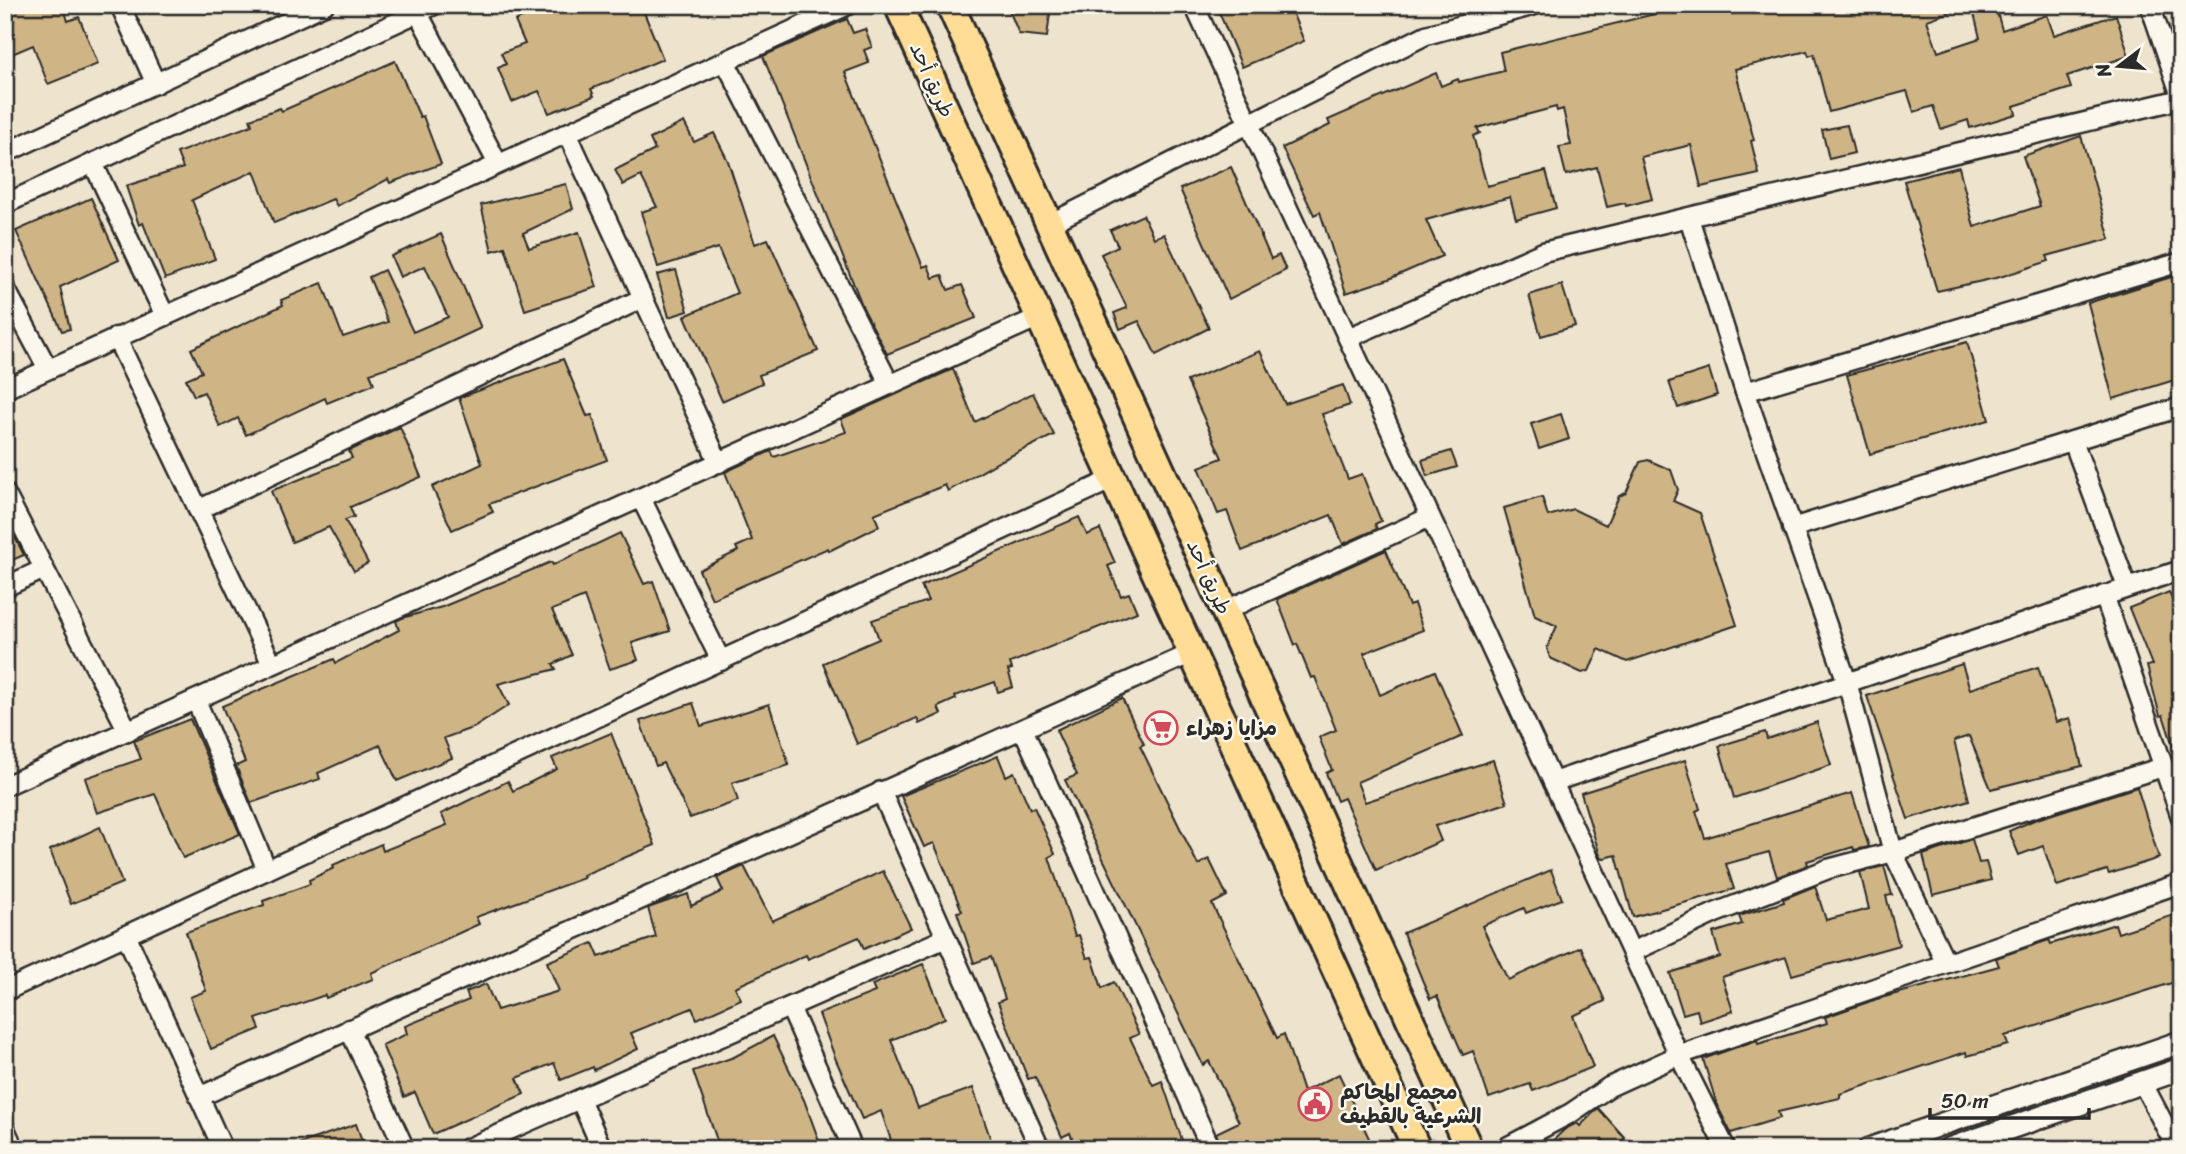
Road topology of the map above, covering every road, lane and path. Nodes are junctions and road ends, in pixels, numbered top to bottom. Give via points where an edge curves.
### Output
1 (120, 5) edge
2 (848, 5) edge
3 (898, 5) edge
4 (950, 5) edge
5 (1194, 5) edge
6 (1535, 5) edge
7 (2150, 5) edge
8 (318, 6) edge
9 (426, 9) edge
10 (725, 61) junction
11 (156, 83) junction
12 (2181, 97) edge
13 (1249, 124) junction
14 (567, 133) junction
15 (5, 153) edge
16 (93, 163) junction
17 (498, 164) junction
18 (5, 204) edge
19 (1689, 218) junction
20 (1049, 224) junction
21 (2181, 262) edge
22 (5, 288) edge
23 (643, 298) junction
24 (165, 316) junction
25 (1040, 317) junction
26 (116, 337) junction
27 (1348, 338) junction
28 (48, 369) junction
29 (890, 385) junction
30 (5, 389) edge
31 (1745, 392) junction
32 (2181, 407) edge
33 (2073, 441) junction
34 (719, 463) junction
35 (1113, 479) junction
36 (5, 493) edge
37 (641, 498) junction
38 (198, 510) junction
39 (1430, 516) junction
40 (1793, 528) junction
41 (44, 569) junction
42 (2181, 569) edge
43 (5, 587) edge
44 (2127, 587) junction
45 (2104, 595) junction
46 (1224, 611) junction
47 (1192, 653) junction
48 (720, 661) junction
49 (272, 664) junction
50 (1847, 682) junction
51 (196, 700) junction
52 (1023, 729) junction
53 (128, 731) junction
54 (2163, 767) junction
55 (1553, 782) junction
56 (5, 786) edge
57 (881, 791) junction
58 (2181, 817) edge
59 (1894, 852) junction
60 (267, 870) junction
61 (2181, 883) edge
62 (126, 935) junction
63 (946, 938) junction
64 (1632, 952) junction
65 (1946, 963) junction
66 (5, 991) edge
67 (790, 1007) junction
68 (349, 1030) junction
69 (2181, 1042) edge
70 (1679, 1055) junction
71 (2181, 1069) edge
72 (2142, 1082) junction
73 (199, 1097) junction
74 (580, 1098) junction
75 (5, 1129) edge
76 (14, 1149) edge
77 (223, 1149) edge
78 (405, 1149) edge
79 (466, 1149) edge
80 (602, 1149) edge
81 (853, 1149) edge
82 (1040, 1149) edge
83 (1211, 1149) edge
84 (1417, 1149) edge
85 (1469, 1149) edge
86 (1503, 1149) edge
87 (1726, 1149) edge
88 (1869, 1149) edge
89 (1949, 1149) edge
90 (2176, 1149) edge

1 - 11 street
2 - 10 street
3 - 25 main road, طريق أحد
4 - 20 main road, طريق أحد
5 - 13 street
6 - 13 street via 1426,35
7 - 12 street
8 - 11 street
9 - 16 street
9 - 17 street
10 - 14 street
10 - 29 street
11 - 15 street
12 - 19 street
13 - 20 street
13 - 27 street
14 - 17 street
14 - 23 street
16 - 18 street
16 - 24 street
17 - 24 street
19 - 27 street via 1543,252
19 - 31 street
20 - 46 main road, طريق أحد
21 - 31 street
22 - 28 street
23 - 34 street
23 - 38 street
24 - 26 street
25 - 29 street
25 - 35 main road, طريق أحد
26 - 28 street
26 - 38 street
27 - 39 street
28 - 30 street
29 - 34 street
31 - 40 street
32 - 33 street
33 - 40 street
33 - 44 street
34 - 37 street
35 - 47 main road, طريق أحد
35 - 48 street
36 - 41 street
37 - 48 street
37 - 49 street
38 - 49 street
39 - 46 street
39 - 55 street
40 - 50 street
41 - 43 street
41 - 53 street
42 - 44 street
44 - 45 street
45 - 50 street
45 - 54 street
46 - 85 main road, طريق أحد
47 - 52 street
47 - 84 main road, طريق أحد
48 - 60 street
49 - 51 street
50 - 55 street
50 - 59 street
51 - 53 street
51 - 60 street
52 - 57 street
52 - 83 street
53 - 56 street
54 - 58 street
54 - 59 street
55 - 64 street
57 - 63 street
57 - 68 street
59 - 64 street via 1828,869 1715,913
59 - 65 street
60 - 62 street
61 - 65 street
62 - 66 street
62 - 73 street
63 - 67 street
63 - 82 street
64 - 70 street
65 - 70 street
67 - 74 street
67 - 81 street
68 - 73 street
68 - 78 street
69 - 88 street
70 - 86 street via 1609,1087
70 - 87 street
71 - 72 street
72 - 89 street
72 - 90 street
73 - 77 street
74 - 79 street
74 - 80 street
75 - 76 street

